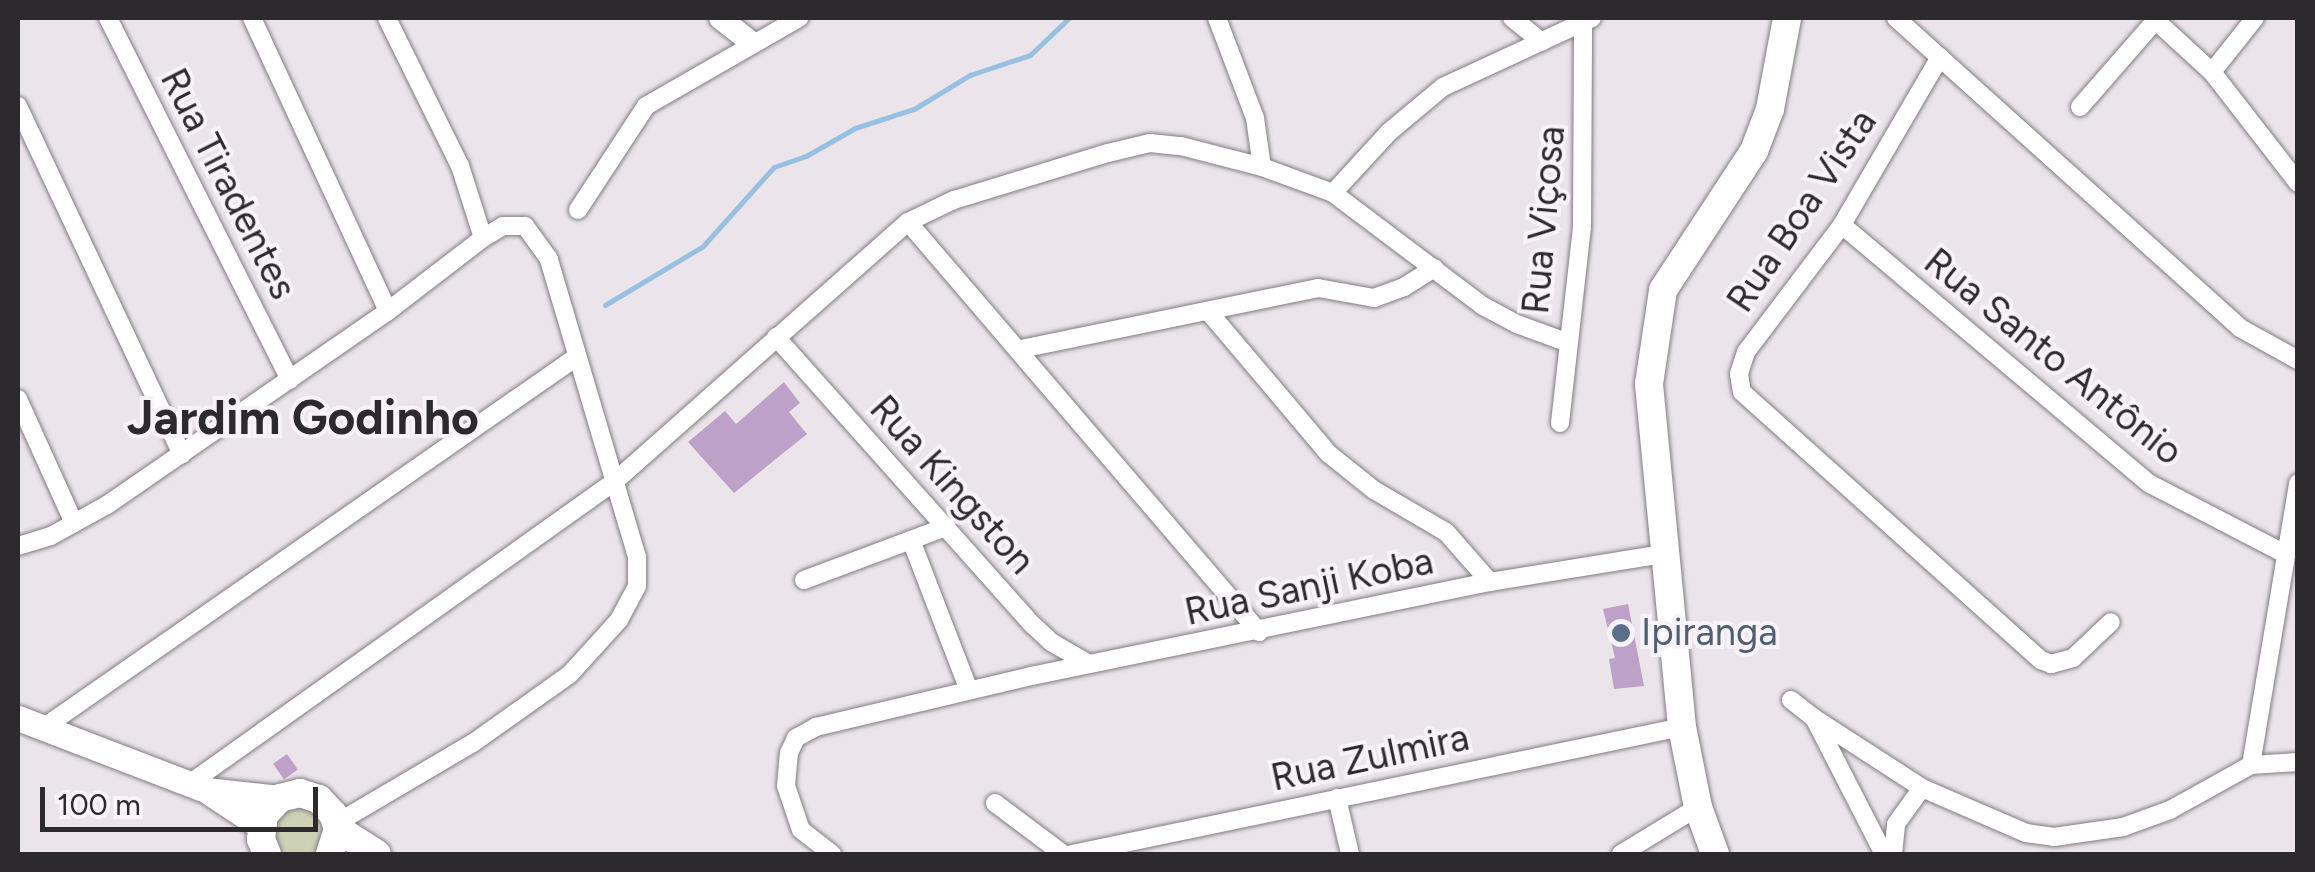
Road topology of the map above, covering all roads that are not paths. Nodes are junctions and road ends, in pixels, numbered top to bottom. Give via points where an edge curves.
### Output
1 (108, 18) edge
2 (252, 18) edge
3 (387, 18) edge
4 (720, 18) edge
5 (799, 18) edge
6 (1217, 18) edge
7 (1512, 18) edge
8 (1788, 18) edge
9 (1896, 18) edge
10 (2154, 18) edge
11 (2255, 18) edge
12 (1588, 20) edge
13 (751, 42) junction
14 (1542, 42) junction
15 (1940, 57) junction
16 (2212, 72) junction
17 (18, 106) edge
18 (2080, 106) dead end
19 (1262, 167) junction
20 (2298, 183) edge
21 (1333, 193) junction
22 (578, 210) dead end
23 (908, 222) junction
24 (1842, 225) junction
25 (483, 238) junction
26 (1436, 268) junction
27 (1208, 311) junction
28 (388, 312) junction
29 (776, 337) junction
30 (1566, 342) junction
31 (1021, 349) junction
32 (575, 358) junction
33 (2298, 360) edge
34 (290, 380) junction
35 (18, 399) edge
36 (1560, 423) dead end
37 (182, 454) junction
38 (614, 482) junction
39 (2298, 483) edge
40 (74, 523) junction
41 (946, 527) junction
42 (911, 540) junction
43 (18, 546) edge
44 (1662, 554) junction
45 (2285, 554) junction
46 (804, 580) dead end
47 (1490, 582) junction
48 (2110, 622) dead end
49 (1258, 632) junction
50 (1090, 664) junction
51 (969, 690) junction
52 (1791, 700) dead end
53 (18, 718) edge
54 (1814, 718) junction
55 (1682, 727) junction
56 (43, 728) junction
57 (2298, 762) edge
58 (2251, 765) junction
59 (197, 787) junction
60 (1922, 788) junction
61 (280, 798) junction
62 (1337, 798) junction
63 (995, 802) dead end
64 (1698, 807) junction
65 (335, 836) edge
66 (264, 847) edge
67 (377, 854) edge
68 (832, 854) edge
69 (1063, 854) edge
70 (1072, 854) edge
71 (1350, 854) edge
72 (1622, 854) edge
73 (1715, 854) edge
74 (1884, 854) edge
75 (1893, 854) edge

1 - 34 street, Rua Tiradentes
2 - 28 street
3 - 25 street via 460,166
4 - 13 street
5 - 13 street
6 - 19 street via 1255,118
7 - 14 street
8 - 44 main road via 1770,108 1754,150 1664,290 1657,318 1649,384
9 - 15 street
10 - 16 street
10 - 18 street
11 - 16 street
12 - 14 street
12 - 30 street, Rua Viçosa via 1582,227
13 - 22 street via 646,106
14 - 21 street via 1443,87 1389,132
15 - 24 street, Rua Boa Vista
15 - 33 street via 2240,328
16 - 20 street
17 - 37 street
19 - 21 street
19 - 23 street via 1150,143 954,200
21 - 26 street
23 - 29 street
23 - 31 street
24 - 45 street, Rua Santo Antônio via 2150,484
24 - 48 street, Rua Boa Vista via 1746,352 1742,392 2041,660 2073,658
25 - 28 street
25 - 32 street via 514,224 533,233 556,278
26 - 27 street via 1374,298 1318,288
26 - 30 street via 1484,306
27 - 31 street
27 - 47 street via 1329,454 1446,532
28 - 34 street
29 - 38 street
29 - 41 street, Rua Kingston
30 - 36 street, Rua Viçosa
31 - 49 street
32 - 38 street
32 - 56 street
34 - 37 street
35 - 40 street
37 - 40 street
38 - 59 street
38 - 65 street via 637,558 637,586 619,620 570,674
39 - 45 street
40 - 43 street
41 - 42 street
41 - 50 street, Rua Kingston via 1050,642
42 - 46 street
42 - 51 street
44 - 47 street, Rua Sanji Koba
44 - 55 main road
45 - 58 street
47 - 49 street, Rua Sanji Koba
49 - 50 street, Rua Sanji Koba
50 - 51 street, Rua Sanji Koba
51 - 68 street, Rua Sanji Koba via 840,718 796,738 787,769 790,804 801,830
52 - 54 street
53 - 56 main road
54 - 60 street
54 - 74 street
55 - 62 street, Rua Zulmira
55 - 64 main road
56 - 59 main road
57 - 58 street
58 - 60 street via 2170,810 2089,835 2026,834
59 - 61 main road
59 - 66 main road
60 - 75 street via 1896,824
61 - 65 main road via 310,794 328,805
61 - 66 main road via 270,805
62 - 70 street, Rua Zulmira
62 - 71 street
63 - 69 street
64 - 72 street
64 - 73 main road
65 - 67 main road

